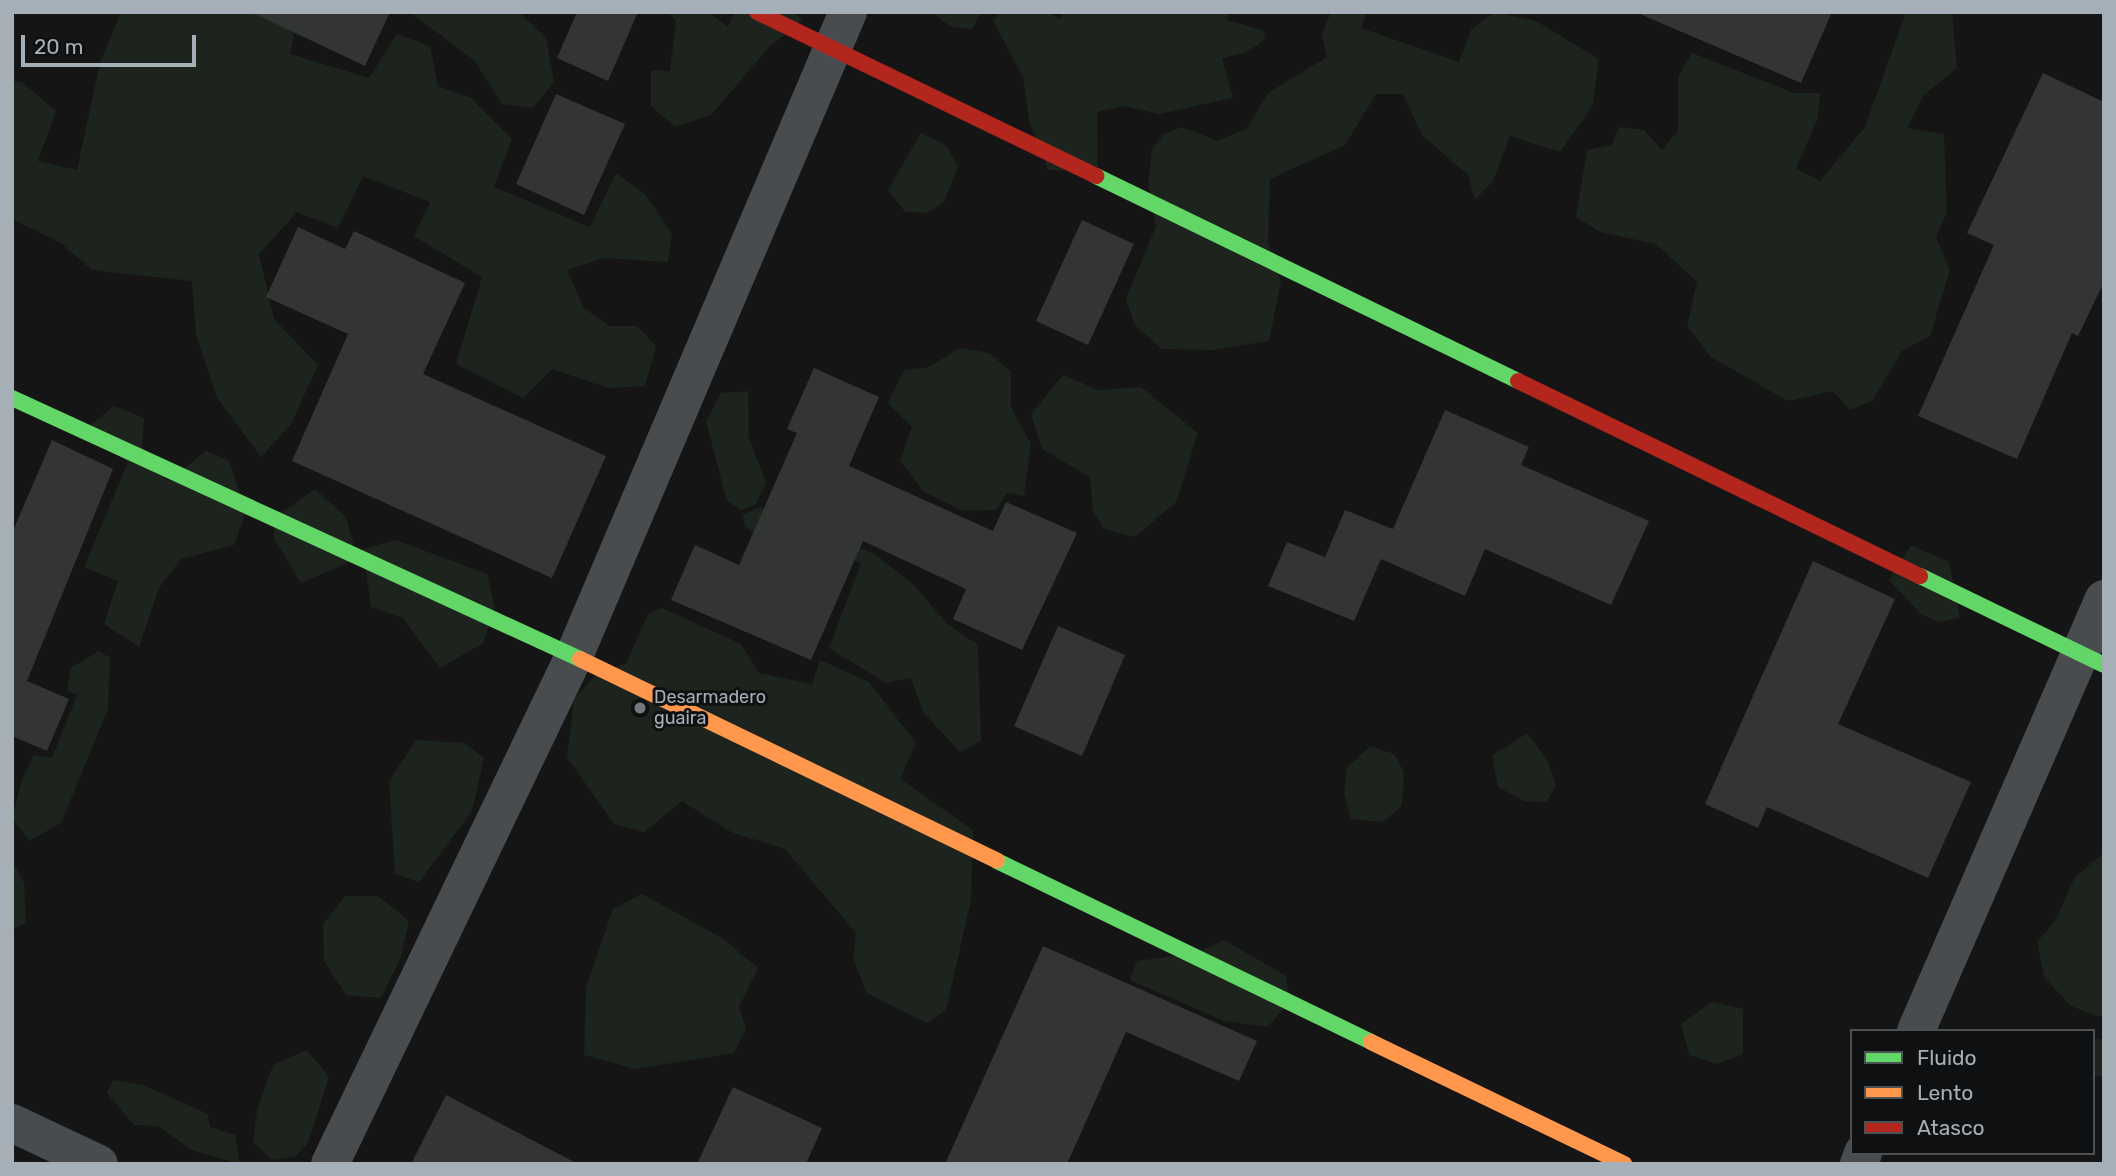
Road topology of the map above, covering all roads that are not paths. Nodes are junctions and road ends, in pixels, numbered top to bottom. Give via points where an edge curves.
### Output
1 (757, 12) edge
2 (848, 12) edge
3 (829, 50) junction
4 (12, 398) edge
5 (2104, 600) edge
6 (574, 656) junction
7 (2091, 659) edge
8 (1917, 1029) edge
9 (12, 1123) edge
10 (99, 1164) edge
11 (330, 1164) edge
12 (1624, 1164) edge

1 - 3 street
2 - 3 street
3 - 6 street
3 - 7 street
4 - 6 street
5 - 7 street
6 - 11 street
6 - 12 street
7 - 8 street
9 - 10 street

